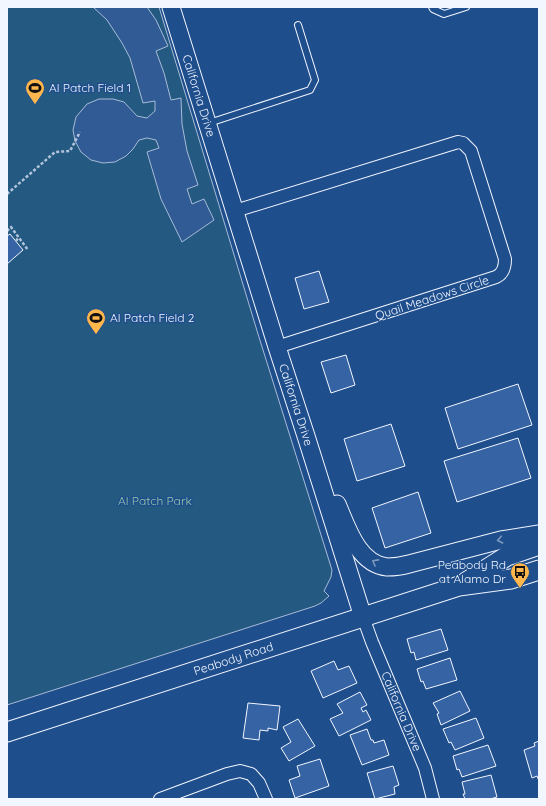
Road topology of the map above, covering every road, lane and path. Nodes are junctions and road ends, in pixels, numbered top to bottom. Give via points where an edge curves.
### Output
1 (171, 7) edge
2 (432, 7) edge
3 (466, 7) edge
4 (298, 26) dead end
5 (208, 124) junction
6 (80, 132) dead end
7 (7, 194) edge
8 (235, 211) junction
9 (7, 231) edge
10 (19, 238) junction
11 (16, 241) dead end
12 (28, 250) dead end
13 (277, 347) junction
14 (306, 436) junction
15 (539, 534) edge
16 (539, 545) edge
17 (539, 570) edge
18 (459, 586) junction
19 (363, 617) junction
20 (7, 732) edge
21 (160, 799) edge
22 (266, 799) edge
23 (433, 799) edge

1 - 5 street, California Drive
2 - 3 lane via 444,14
4 - 5 lane via 316,80 310,90
5 - 8 street, California Drive
6 - 7 path via 70,151 55,152
8 - 13 street, California Drive
8 - 13 street, Quail Meadows Circle via 458,142 463,143 471,151 502,252 505,265 500,275
9 - 10 path via 11,227
10 - 11 path
10 - 12 path
13 - 14 street, California Drive
15 -> 14 street via 501,540 395,567 379,565 363,554 353,540
14 - 19 street, California Drive
16 - 18 main road, Peabody Road via 507,556
17 - 18 main road, Peabody Road via 511,579
18 - 19 main road, Peabody Road
19 - 20 main road, Peabody Road
19 - 23 street, California Drive via 425,768
21 - 22 street via 240,771 251,774 260,782

